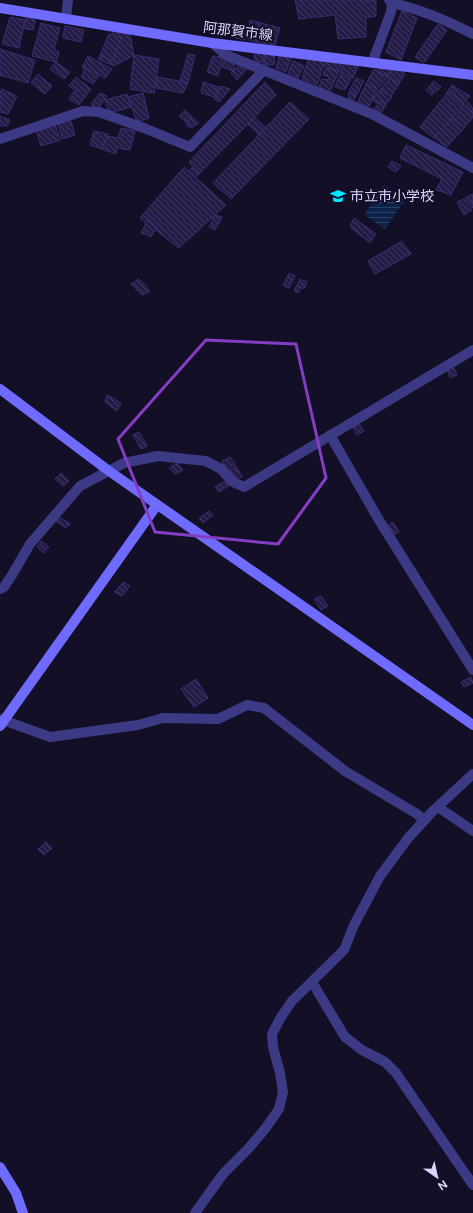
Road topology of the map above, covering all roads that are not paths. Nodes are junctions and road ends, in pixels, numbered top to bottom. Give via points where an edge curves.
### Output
1 (68, 0) edge
2 (390, 2) edge
3 (0, 8) edge
4 (66, 18) junction
5 (473, 34) edge
6 (212, 43) junction
7 (372, 63) junction
8 (264, 70) junction
9 (473, 75) edge
10 (0, 139) edge
11 (472, 166) edge
12 (473, 350) edge
13 (0, 389) edge
14 (330, 435) junction
15 (109, 471) junction
16 (157, 505) junction
17 (0, 589) edge
18 (473, 670) edge
19 (1, 721) edge
20 (473, 725) edge
21 (473, 774) edge
22 (438, 806) junction
23 (424, 820) junction
24 (473, 831) edge
25 (312, 982) junction
26 (0, 1167) edge
27 (473, 1185) edge
28 (23, 1213) edge
29 (195, 1213) edge

1 - 4 street
2 - 5 street
2 - 7 street via 391,12
3 - 4 street, 阿那賀市線
4 - 6 street, 阿那賀市線
6 - 7 street, 阿那賀市線
6 - 8 street via 226,55
7 - 9 street, 阿那賀市線
8 - 10 street via 190,147 99,112 83,111
8 - 11 street via 372,114
12 - 14 street
13 - 15 street
14 - 15 street via 244,487 233,482 221,469 206,461 158,456 130,461
14 - 18 street via 379,520
15 - 16 street
15 - 17 street via 80,486 30,544 12,575
16 - 19 street
16 - 20 street
19 - 23 street via 50,738 138,725 163,718 218,719 247,706 264,708 345,771
21 - 22 street
22 - 23 street
22 - 24 street
23 - 25 street via 380,876 344,950
25 - 27 street via 345,1037 362,1050 385,1062 396,1073
25 - 29 street via 292,1001 272,1034 283,1092 279,1109
26 - 28 street via 16,1194

